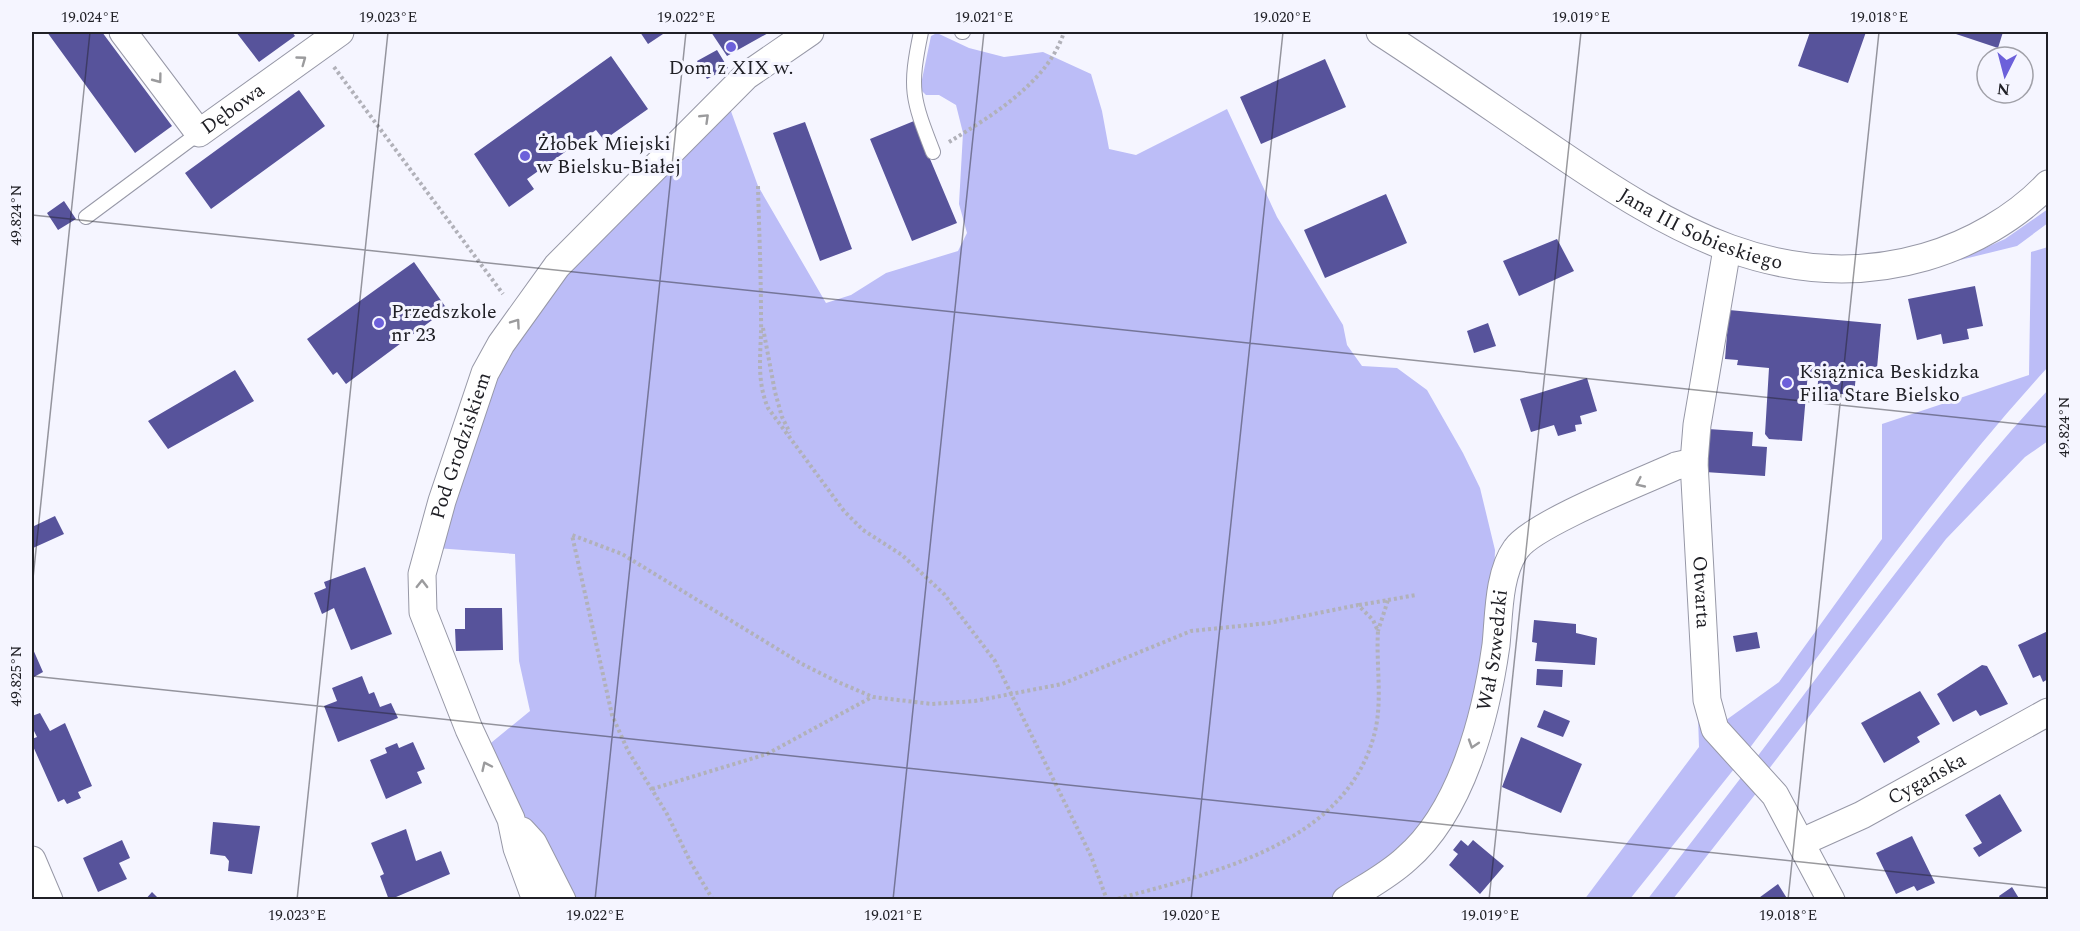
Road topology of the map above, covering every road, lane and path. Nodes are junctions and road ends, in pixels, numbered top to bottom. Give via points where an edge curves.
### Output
1 (123, 32) edge
2 (810, 32) edge
3 (921, 32) edge
4 (1064, 32) edge
5 (1380, 32) edge
6 (330, 37) edge
7 (199, 133) junction
8 (933, 152) joint
9 (2049, 184) edge
10 (758, 186) dead end
11 (86, 216) dead end
12 (1727, 249) junction
13 (520, 317) junction
14 (762, 320) junction
15 (794, 442) junction
16 (1694, 462) junction
17 (1416, 595) dead end
18 (1388, 600) junction
19 (1358, 605) junction
20 (1378, 631) junction
21 (1013, 694) junction
22 (873, 697) junction
23 (2049, 712) edge
24 (652, 789) junction
25 (511, 819) junction
26 (1802, 842) junction
27 (32, 860) edge
28 (50, 900) edge
29 (536, 900) edge
30 (561, 900) edge
31 (713, 900) edge
32 (1107, 900) edge
33 (1113, 900) edge
34 (1346, 900) edge
35 (1831, 900) edge

1 -> 7 street, Dębowa
13 -> 2 street, Pod Grodziskiem via 590,232 746,76
3 - 8 lane via 913,97
4 - 8 path via 1051,62 1035,80
5 - 12 street, Jana III Sobieskiego via 1616,192
7 -> 6 street, Dębowa
6 - 13 path
7 - 11 lane
9 - 12 street, Jana III Sobieskiego via 1975,239 1910,261 1857,269 1814,268
10 - 14 path
12 - 16 street, Otwarta
25 -> 13 street, Pod Grodziskiem via 426,626 421,600 422,574 485,373
14 - 15 path via 782,417
14 - 15 path via 760,390 768,408
15 - 21 path via 862,530 902,555 944,594 995,661
16 - 26 street, Otwarta via 1710,716 1723,739 1775,795
16 -> 34 street, Wał Szwedzki via 1676,466 1545,526 1516,549 1506,573 1484,704 1465,769 1438,822 1420,846
17 - 18 path
18 - 19 path
18 - 20 path
19 - 20 path
19 - 21 path via 1269,623 1191,631 1062,684
20 - 33 path via 1376,727 1362,763 1344,793 1312,824 1274,847 1189,880
21 - 22 path via 932,704
21 - 32 path via 1091,856
22 - 24 path via 767,754
22 - 24 path via 802,664 622,554 572,535 612,715 628,751
23 - 26 street, Cygańska via 1873,809
24 - 31 path
25 - 29 street, Pod Grodziskiem
25 - 30 street via 533,843
26 - 35 street, Otwarta
27 - 28 street

